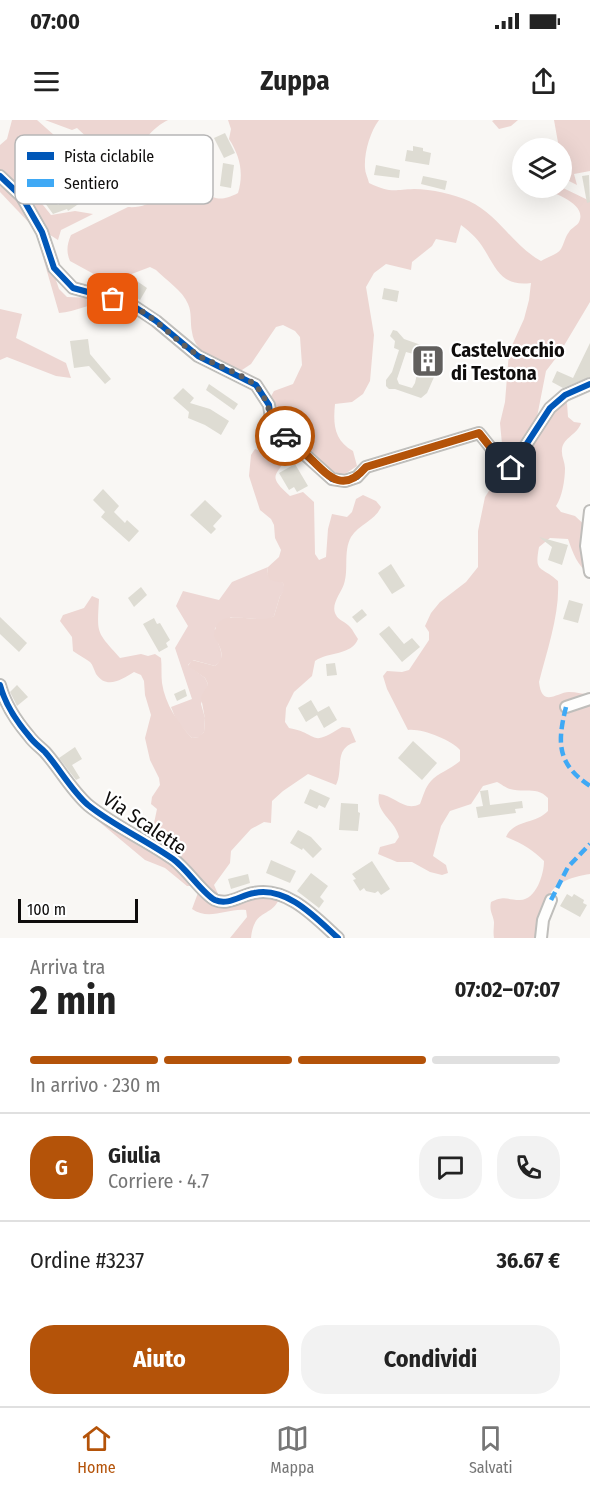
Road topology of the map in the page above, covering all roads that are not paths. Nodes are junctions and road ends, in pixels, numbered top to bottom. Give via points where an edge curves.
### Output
1 (0, 176) edge
2 (15, 190) edge
3 (26, 204) edge
4 (590, 384) edge
5 (590, 511) edge
6 (590, 572) edge
7 (0, 685) edge
8 (590, 699) edge
9 (566, 707) dead end
10 (551, 900) dead end
11 (338, 938) edge
12 (541, 938) edge

1 - 2 street
3 - 4 street via 42,232 54,268 74,288 129,303 198,356 256,385 269,405 272,425 332,479 345,481 357,477 366,467 479,433 501,468 511,468 550,408 565,395
5 - 6 street via 586,546
7 - 11 street, Via Scalette via 28,736 78,795 173,859 210,897 225,902 254,892 277,893 296,903
8 - 9 street
10 - 12 street

